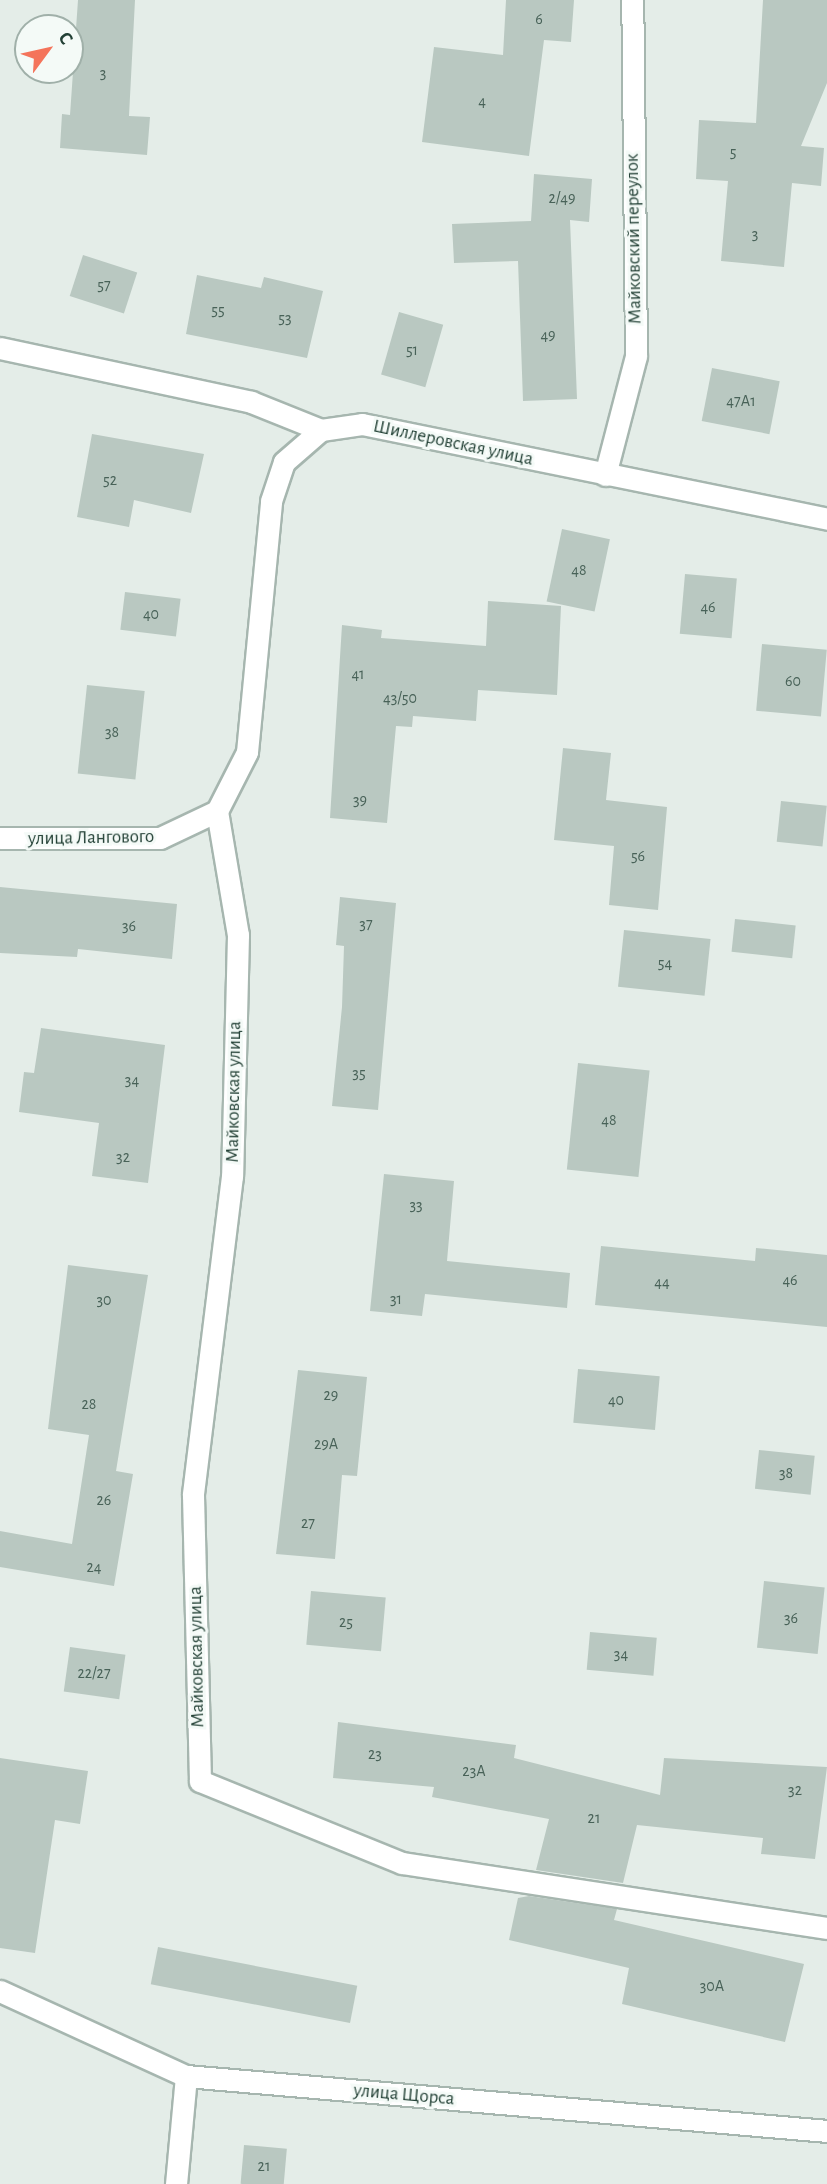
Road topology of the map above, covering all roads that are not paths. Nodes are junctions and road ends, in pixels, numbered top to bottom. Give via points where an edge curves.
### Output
1 (632, 0) edge
2 (0, 348) edge
3 (321, 430) junction
4 (605, 475) junction
5 (827, 519) edge
6 (217, 811) junction
7 (0, 838) edge
8 (827, 1928) edge
9 (0, 1991) edge
10 (186, 2076) junction
11 (827, 2131) edge
12 (176, 2184) edge

1 - 4 street, Майковский переулок via 636,356
2 - 3 street via 251,402
3 - 4 street, Шиллеровская улица via 362,424
3 - 6 street via 284,462 271,501 247,752
4 - 5 street, Шиллеровская улица
6 - 7 street, улица Лангового via 160,838
6 - 8 street, Майковская улица via 238,935 232,1176 193,1495 200,1781 402,1863
9 - 10 street, улица Щорса
10 - 11 street, улица Щорса
10 - 12 street

